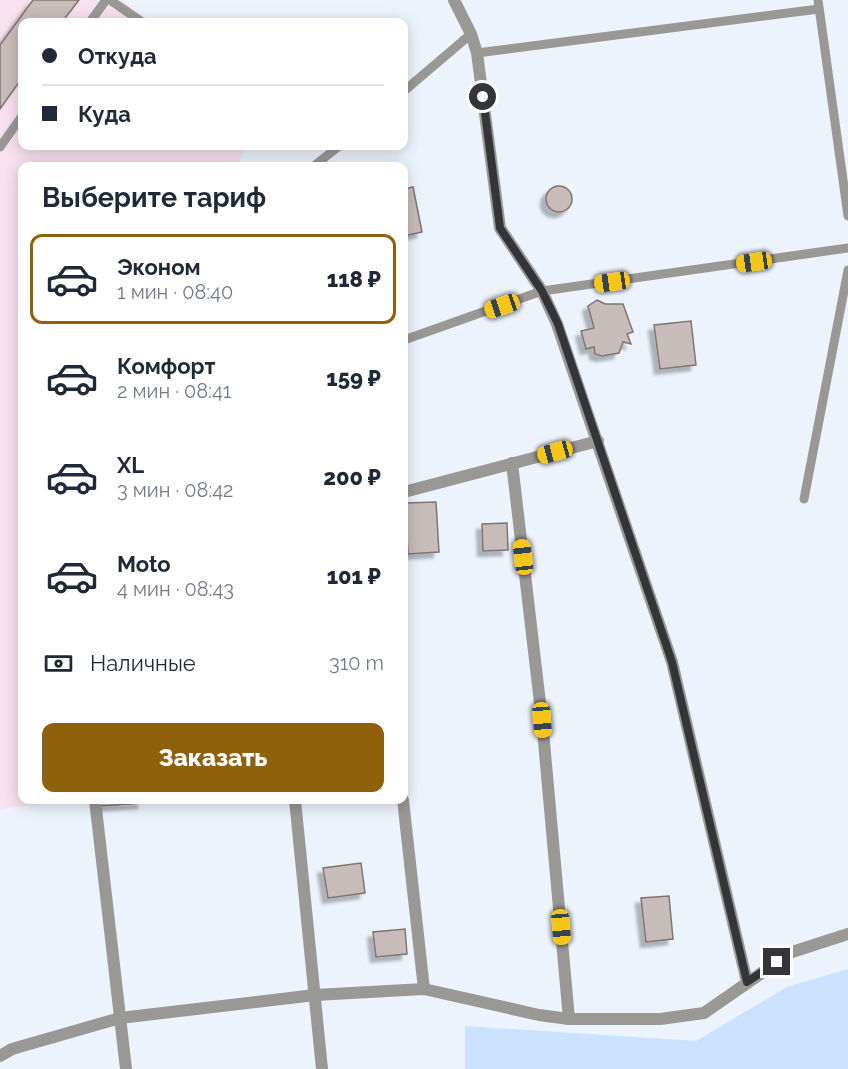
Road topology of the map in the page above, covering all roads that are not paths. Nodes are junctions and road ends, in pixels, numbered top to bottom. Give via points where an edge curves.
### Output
1 (108, 0) edge
2 (454, 0) edge
3 (819, 4) edge
4 (93, 18) edge
5 (136, 18) edge
6 (471, 34) junction
7 (477, 53) junction
8 (408, 88) edge
9 (18, 122) edge
10 (0, 147) edge
11 (334, 150) edge
12 (319, 162) edge
13 (848, 216) edge
14 (848, 248) edge
15 (848, 270) edge
16 (542, 291) junction
17 (408, 339) edge
18 (598, 441) junction
19 (512, 464) junction
20 (408, 491) edge
21 (804, 499) dead end
22 (95, 804) edge
23 (295, 804) edge
24 (403, 804) edge
25 (848, 934) edge
26 (747, 982) junction
27 (424, 989) junction
28 (315, 995) junction
29 (120, 1018) junction
30 (569, 1019) junction
31 (0, 1056) edge
32 (126, 1069) edge
33 (322, 1069) edge

1 - 4 lane
1 - 5 lane
2 - 6 street
3 - 7 lane
3 - 13 lane
6 - 7 street
6 - 8 lane
7 - 16 street via 500,228
9 - 10 lane
11 - 12 lane
14 - 16 lane
15 - 21 lane
16 - 17 lane
16 - 18 street via 558,324
18 - 19 street
18 - 26 street via 672,662
19 - 20 street
19 - 30 street via 542,720
22 - 29 street
23 - 28 street
24 - 27 street
25 - 26 street via 792,952
26 - 30 street via 704,1012 660,1019
27 - 28 street
27 - 30 street
28 - 29 street
28 - 33 street
29 - 31 street via 12,1049
29 - 32 street

